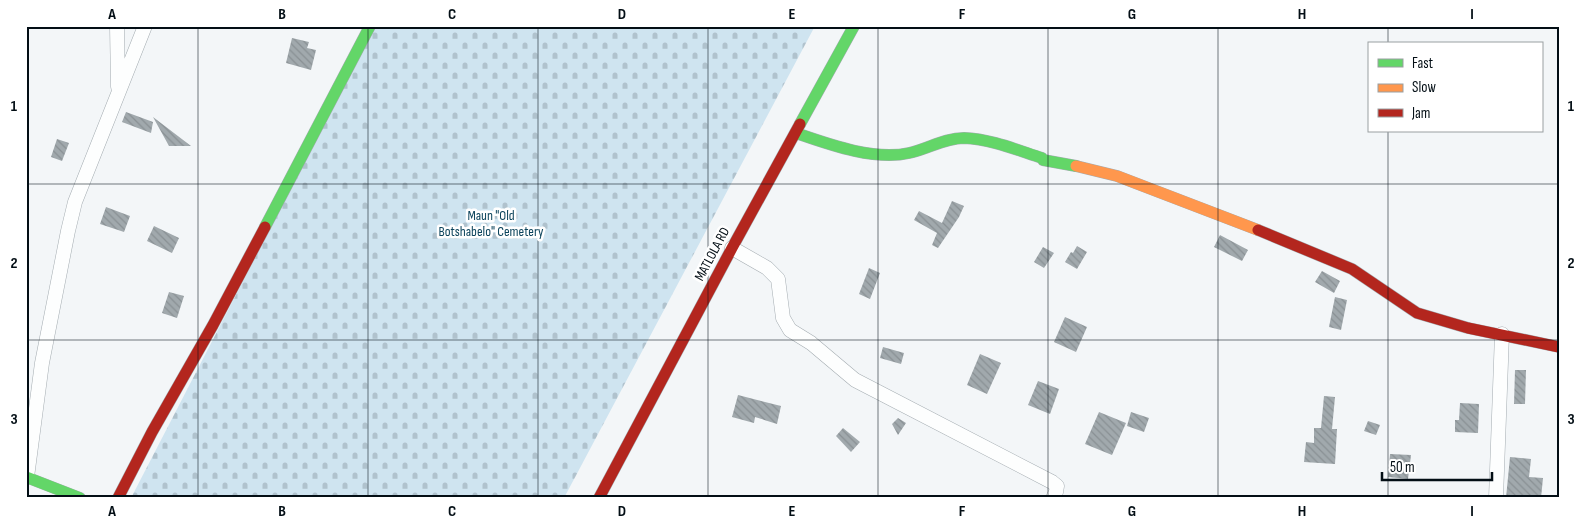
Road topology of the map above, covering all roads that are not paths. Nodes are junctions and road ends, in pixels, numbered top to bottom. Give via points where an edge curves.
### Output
1 (116, 26) edge
2 (145, 26) edge
3 (370, 26) edge
4 (854, 26) edge
5 (118, 93) junction
6 (796, 133) junction
7 (732, 248) junction
8 (1502, 334) junction
9 (1559, 347) edge
10 (27, 477) edge
11 (80, 498) edge
12 (118, 498) edge
13 (599, 498) edge
14 (1053, 498) edge
15 (1496, 498) edge

1 - 5 street
2 - 5 street
3 - 12 street
4 - 6 street, MATLOLA RD
5 - 10 street via 78,194 68,231 42,363
6 - 7 street, MATLOLA RD
6 - 8 street via 848,150 893,154 909,154 954,138 965,138 1043,160 1097,170 1337,262 1417,313
7 - 13 street, MATLOLA RD
7 - 14 street via 767,268 778,279 783,318 790,330 855,380 1052,482 1057,486
8 - 9 street
8 - 15 street
10 - 11 street

